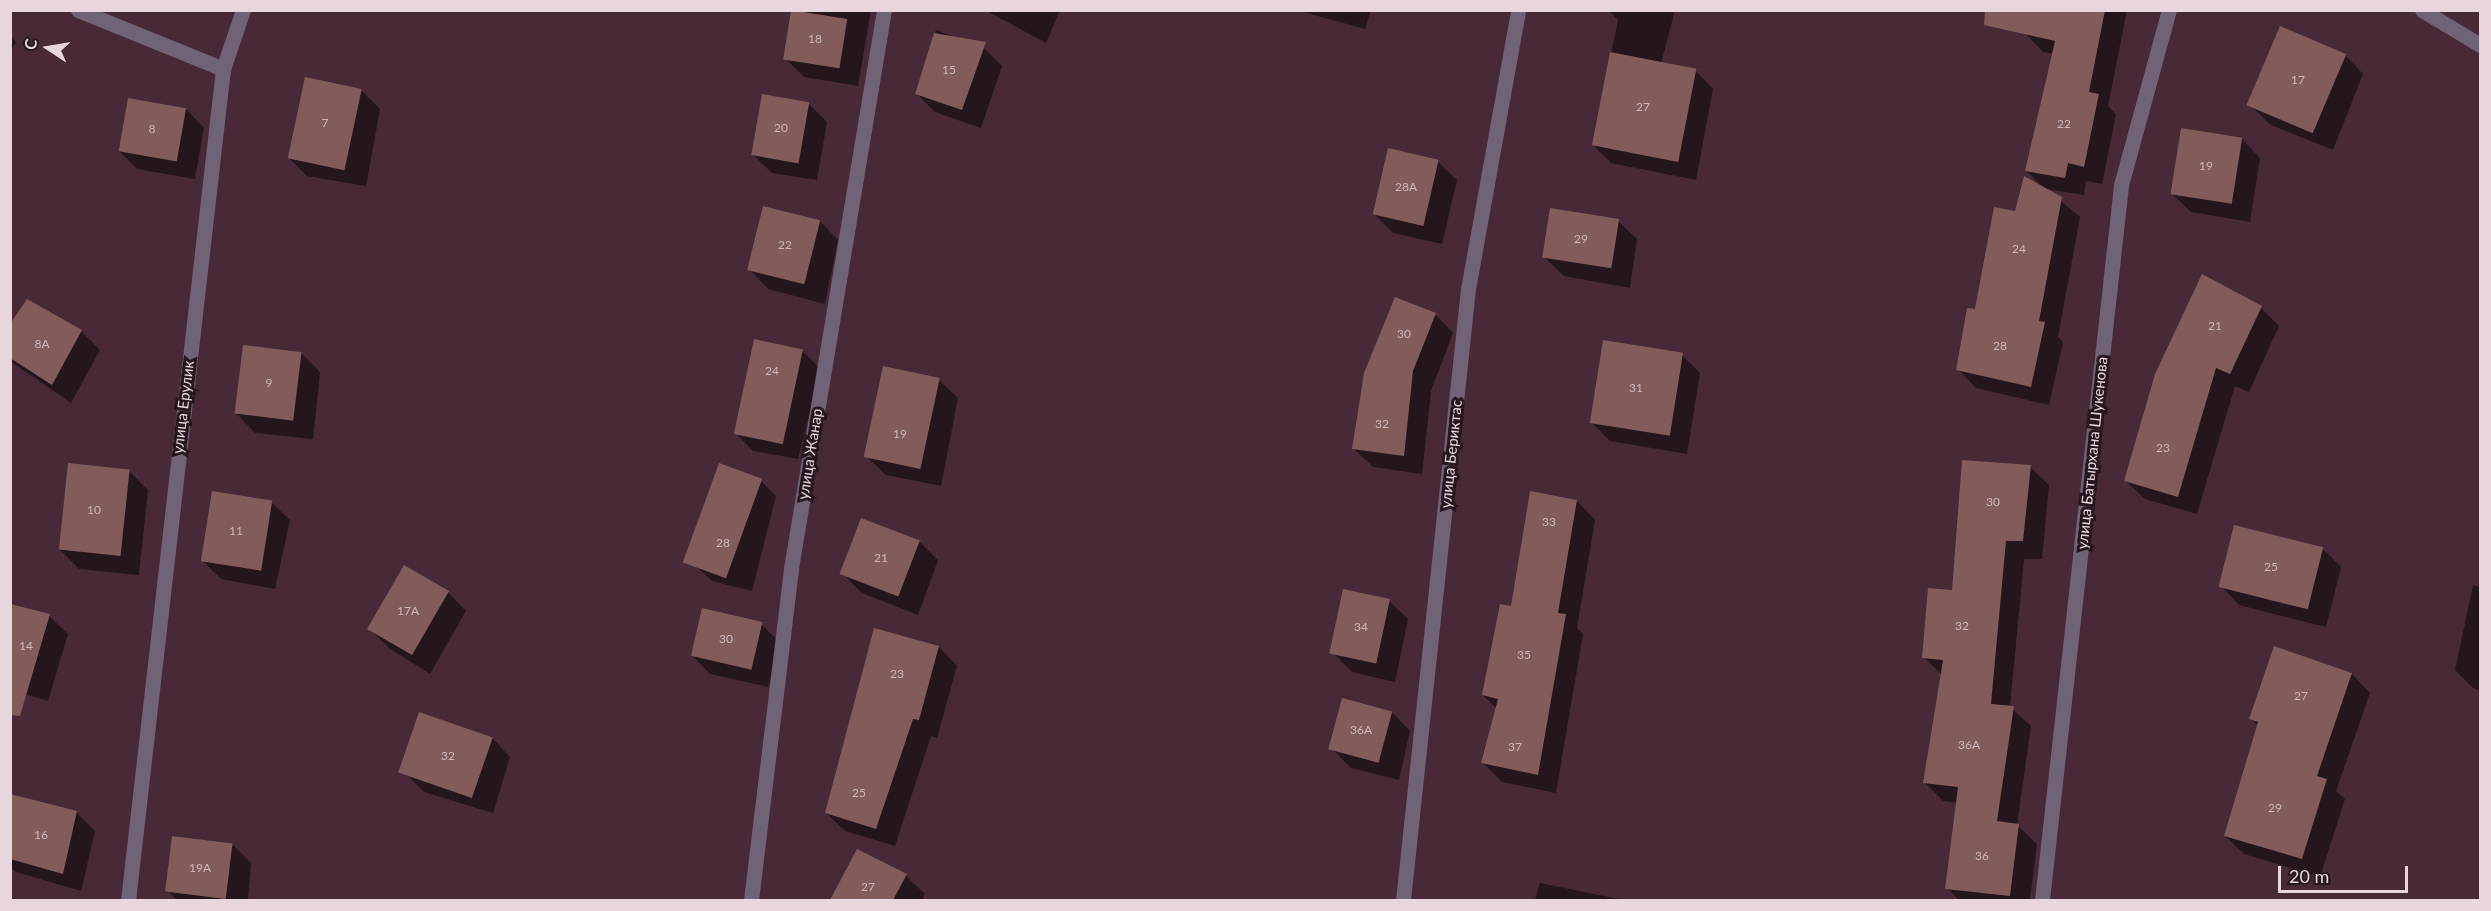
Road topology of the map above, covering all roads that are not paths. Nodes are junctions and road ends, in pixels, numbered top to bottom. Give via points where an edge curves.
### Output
1 (78, 10) edge
2 (243, 10) edge
3 (884, 10) edge
4 (1518, 10) edge
5 (2169, 10) edge
6 (2422, 10) edge
7 (2481, 45) edge
8 (223, 69) junction
9 (128, 900) edge
10 (751, 900) edge
11 (1403, 900) edge
12 (2042, 900) edge

1 - 8 street
2 - 8 street, улица Ерулик
3 - 10 street, улица Жанар via 791,568
4 - 11 street, улица Бериктас via 1468,289
5 - 12 street, улица Батырхана Шукенова via 2121,185
6 - 7 street
8 - 9 street, улица Ерулик

